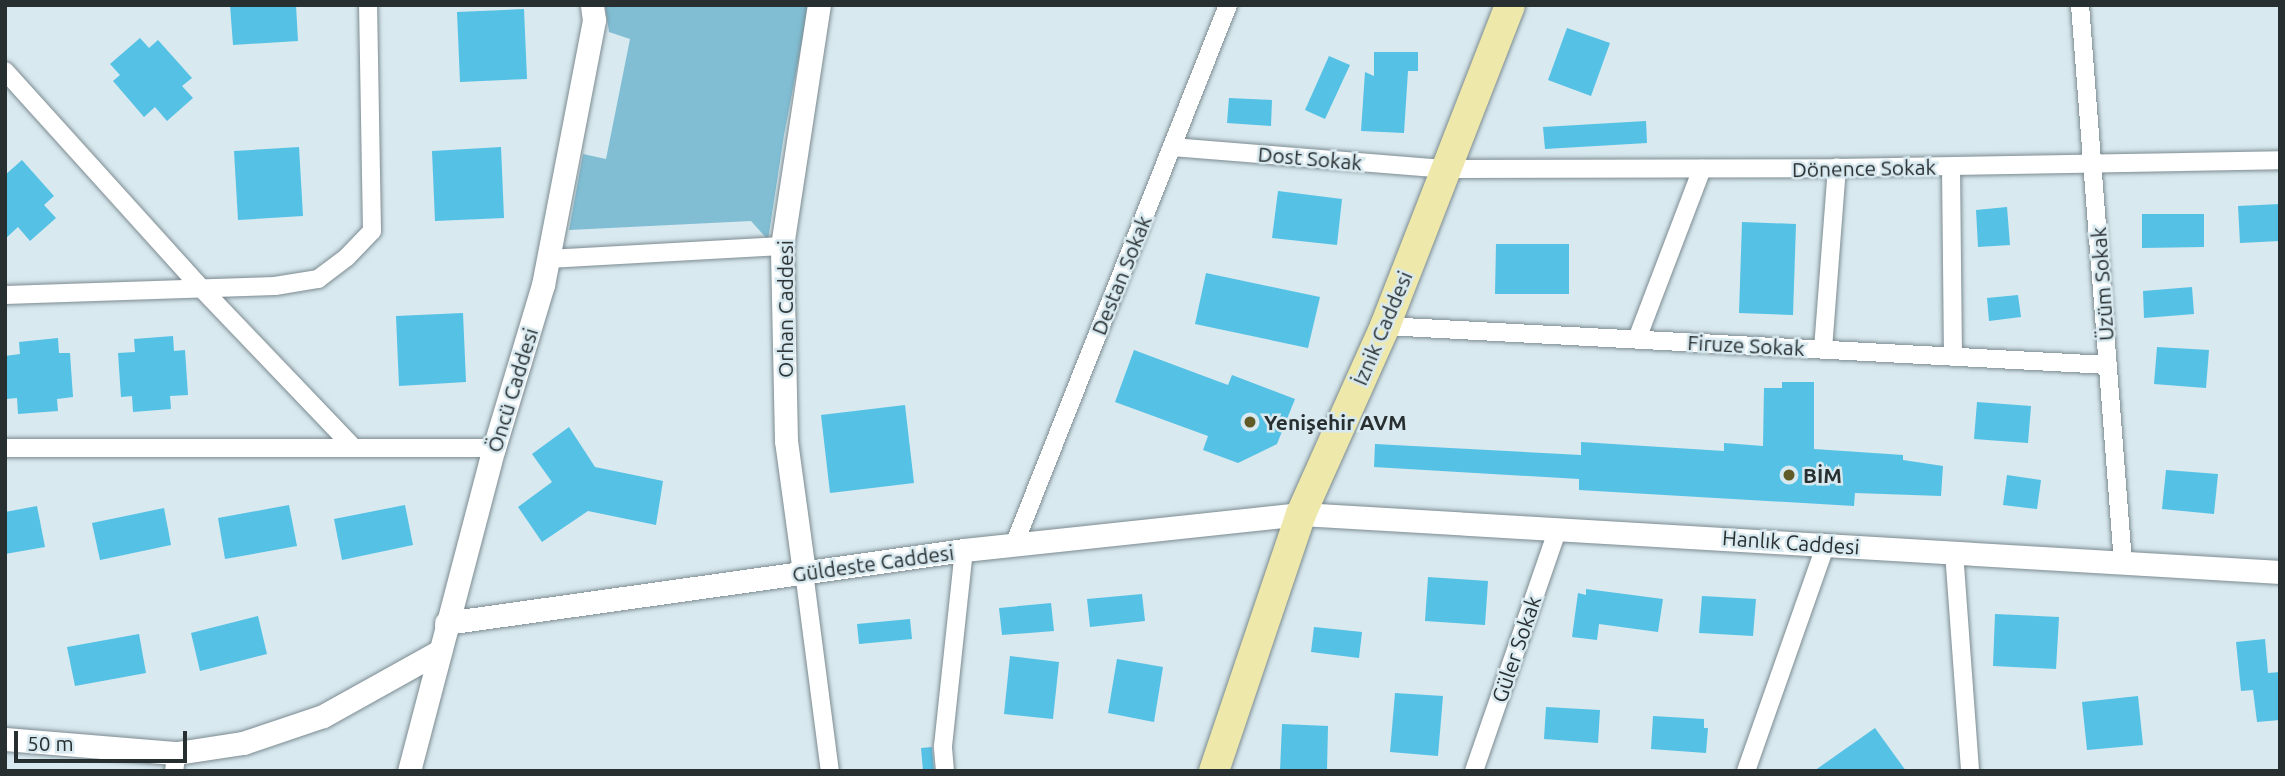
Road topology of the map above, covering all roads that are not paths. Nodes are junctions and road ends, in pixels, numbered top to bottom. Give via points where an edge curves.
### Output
1 (368, 5) edge
2 (592, 5) edge
3 (819, 5) edge
4 (1228, 5) edge
5 (1510, 5) edge
6 (2080, 5) edge
7 (5, 71) edge
8 (1172, 147) junction
9 (2280, 160) edge
10 (2093, 165) junction
11 (1951, 166) junction
12 (1837, 168) junction
13 (1447, 169) junction
14 (1702, 169) junction
15 (782, 246) junction
16 (548, 258) junction
17 (5, 279) edge
18 (204, 290) junction
19 (12, 295) edge
20 (1385, 326) junction
21 (1637, 339) junction
22 (1823, 349) junction
23 (1953, 357) junction
24 (2108, 365) junction
25 (353, 447) junction
26 (5, 448) edge
27 (494, 448) junction
28 (1301, 514) junction
29 (1558, 528) junction
30 (1825, 544) junction
31 (1014, 545) junction
32 (964, 550) junction
33 (1954, 552) junction
34 (2123, 562) junction
35 (804, 572) junction
36 (2280, 572) edge
37 (446, 624) junction
38 (440, 651) junction
39 (5, 739) edge
40 (175, 762) edge
41 (409, 771) edge
42 (830, 771) edge
43 (946, 771) edge
44 (1214, 771) edge
45 (1474, 771) edge
46 (1746, 771) edge
47 (1970, 771) edge

1 - 18 street via 372,231 318,279
2 - 16 street, Öncü Caddesi via 594,20
3 - 15 street, Orhan Caddesi
4 - 8 street, Destan Sokak
5 - 13 main road, İznik Caddesi
6 - 10 street, Üzüm Sokak
7 - 18 street
8 - 13 street, Dost Sokak
8 - 31 street, Destan Sokak
9 - 10 street, Dönence Sokak
10 - 11 street, Dönence Sokak
10 - 24 street, Üzüm Sokak
11 - 12 street, Dönence Sokak
11 - 23 street
12 - 14 street, Dönence Sokak
12 - 22 street
13 - 14 street, Dönence Sokak
13 - 20 main road, İznik Caddesi
14 - 21 street
15 - 16 street
15 - 35 street, Orhan Caddesi via 786,441
16 - 27 street, Öncü Caddesi
17 - 19 street
18 - 19 street
18 - 25 street
20 - 21 street, Firuze Sokak
20 - 28 main road, İznik Caddesi
21 - 22 street, Firuze Sokak
22 - 23 street, Firuze Sokak
23 - 24 street, Firuze Sokak
24 - 34 street, Üzüm Sokak
25 - 26 street
25 - 27 street
27 - 37 street, Öncü Caddesi
28 - 29 street, Hanlık Caddesi
28 - 31 street, Güldeste Caddesi
28 - 44 main road, İznik Caddesi
29 - 30 street, Hanlık Caddesi
29 - 45 street, Güler Sokak
30 - 33 street, Hanlık Caddesi
30 - 46 street
31 - 32 street, Güldeste Caddesi
32 - 35 street, Güldeste Caddesi
32 - 43 street via 943,746
33 - 34 street, Hanlık Caddesi
33 - 47 street
34 - 36 street, Hanlık Caddesi
35 - 37 street, Güldeste Caddesi
35 - 42 street
37 - 38 street, Öncü Caddesi
38 - 40 street via 323,716
38 - 41 street, Öncü Caddesi
39 - 40 street

